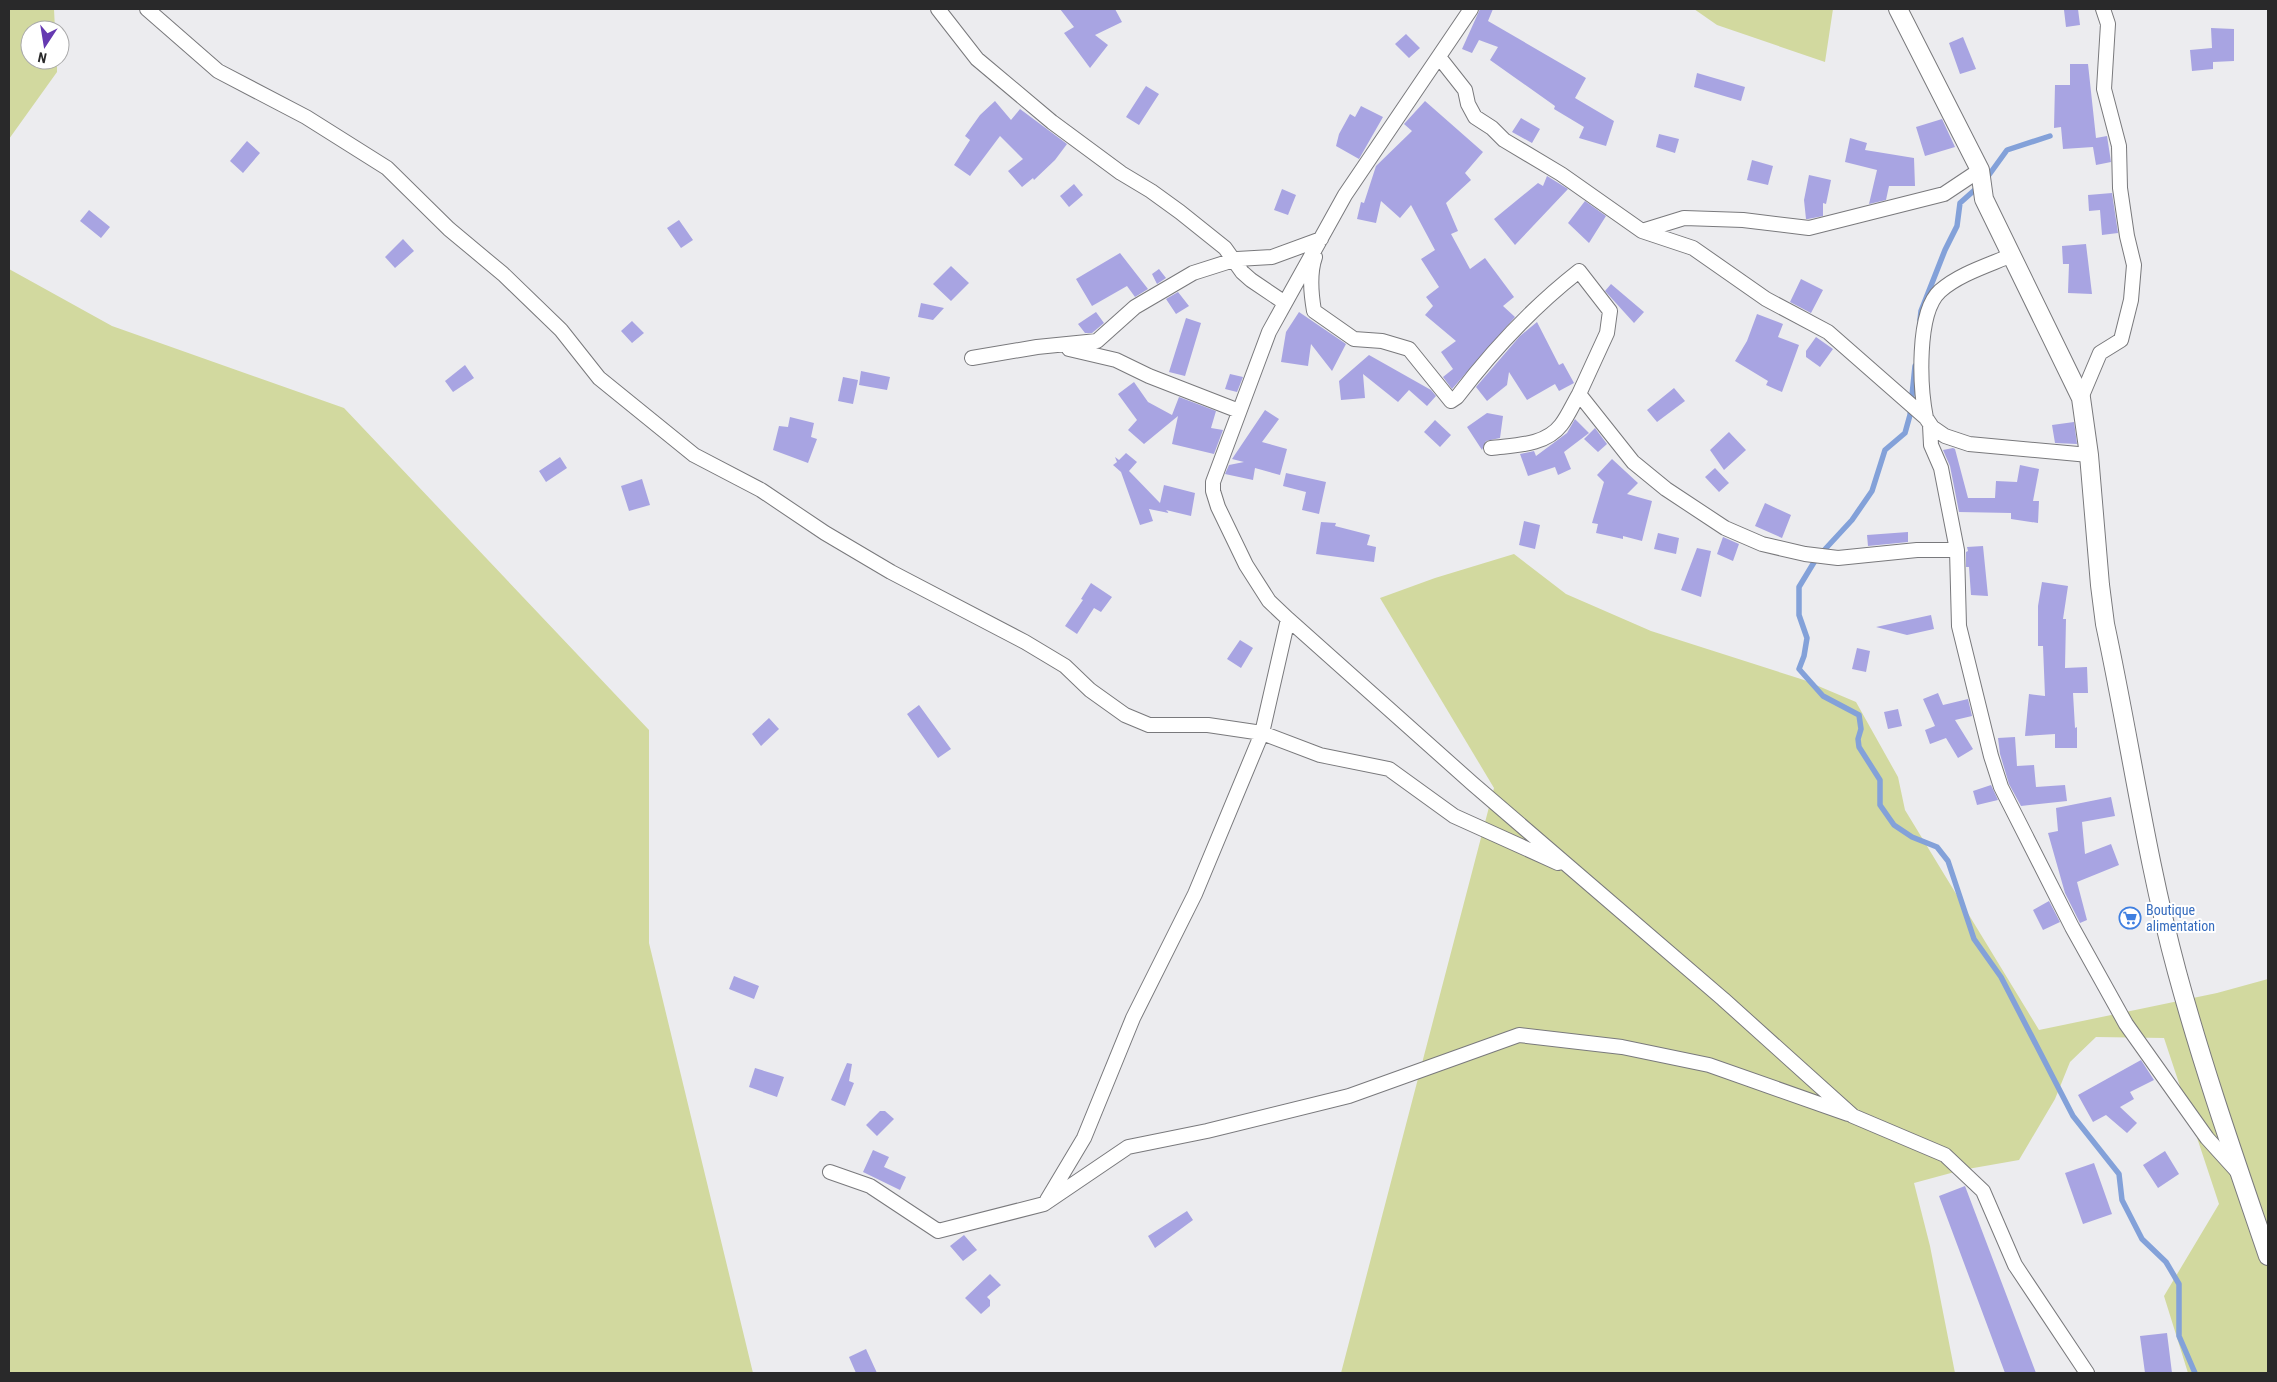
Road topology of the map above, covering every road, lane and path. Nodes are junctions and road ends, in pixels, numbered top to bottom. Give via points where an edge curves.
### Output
1 (147, 9) edge
2 (938, 9) edge
3 (1471, 9) edge
4 (1898, 9) edge
5 (2103, 9) edge
6 (2111, 9) edge
7 (2108, 24) junction
8 (1439, 58) junction
9 (1980, 170) junction
10 (1642, 231) junction
11 (1321, 240) junction
12 (2012, 255) junction
13 (1233, 260) junction
14 (1285, 304) junction
15 (1037, 347) junction
16 (972, 358) dead end
17 (1579, 394) junction
18 (2081, 398) junction
19 (1239, 411) junction
20 (1928, 422) junction
21 (1490, 448) dead end
22 (2089, 455) junction
23 (1957, 550) junction
24 (1288, 619) junction
25 (1262, 733) junction
26 (1573, 870) junction
27 (1853, 1116) junction
28 (830, 1172) dead end
29 (2240, 1174) junction
30 (1044, 1204) junction
31 (2268, 1256) edge
32 (2087, 1373) edge

1 - 25 street via 218,71 306,118 387,168 561,330 599,378 694,456 761,490 891,572 1065,666 1090,690 1125,715 1149,725 1208,724
2 - 13 street via 978,59 1052,122 1120,173 1180,212 1225,248
3 - 8 street
4 - 9 street
5 - 7 street
6 - 7 street
7 - 18 street via 2104,89 2119,146 2120,188 2134,265 2131,300 2121,340 2100,353
8 - 10 street via 1466,90 1468,104 1476,118
8 - 11 street via 1345,195
9 - 10 street via 1944,194 1810,228 1743,220 1684,218
9 - 12 street via 1984,199
10 - 20 street via 1693,248 1766,299 1828,332
11 - 13 street via 1272,257
11 - 14 street
11 - 17 street via 1312,264 1314,311 1354,338 1378,340 1409,349 1451,401 1485,360 1579,271 1610,311 1607,332
12 - 18 street
12 - 20 street via 1950,283 1930,305 1924,327 1921,378
13 - 14 street via 1251,280
13 - 15 street via 1193,273 1172,284 1135,307 1097,341
14 - 19 street via 1269,332
15 - 16 street
15 - 19 street via 1076,349 1116,360
17 - 21 street via 1560,427 1546,437 1531,443
17 - 23 street via 1633,462 1666,489 1725,528 1762,544 1838,558 1916,550
18 - 22 street
19 - 24 street via 1213,482 1213,491 1222,516 1259,588
20 - 22 street via 1945,436 1969,444
20 - 23 street
22 - 29 street via 2105,624 2152,872 2203,1062
23 - 29 street via 1959,626 2001,787 2072,927 2126,1024 2208,1138
24 - 25 street
24 - 26 street
25 - 26 street via 1320,755 1389,769 1454,816
25 - 30 street via 1195,894 1133,1018 1084,1138
26 - 27 street
27 - 30 street via 1709,1065 1622,1047 1519,1035 1349,1096 1128,1147
27 - 32 street via 1945,1155 1983,1191 2015,1265
28 - 30 street via 870,1186 938,1231
29 - 31 street

